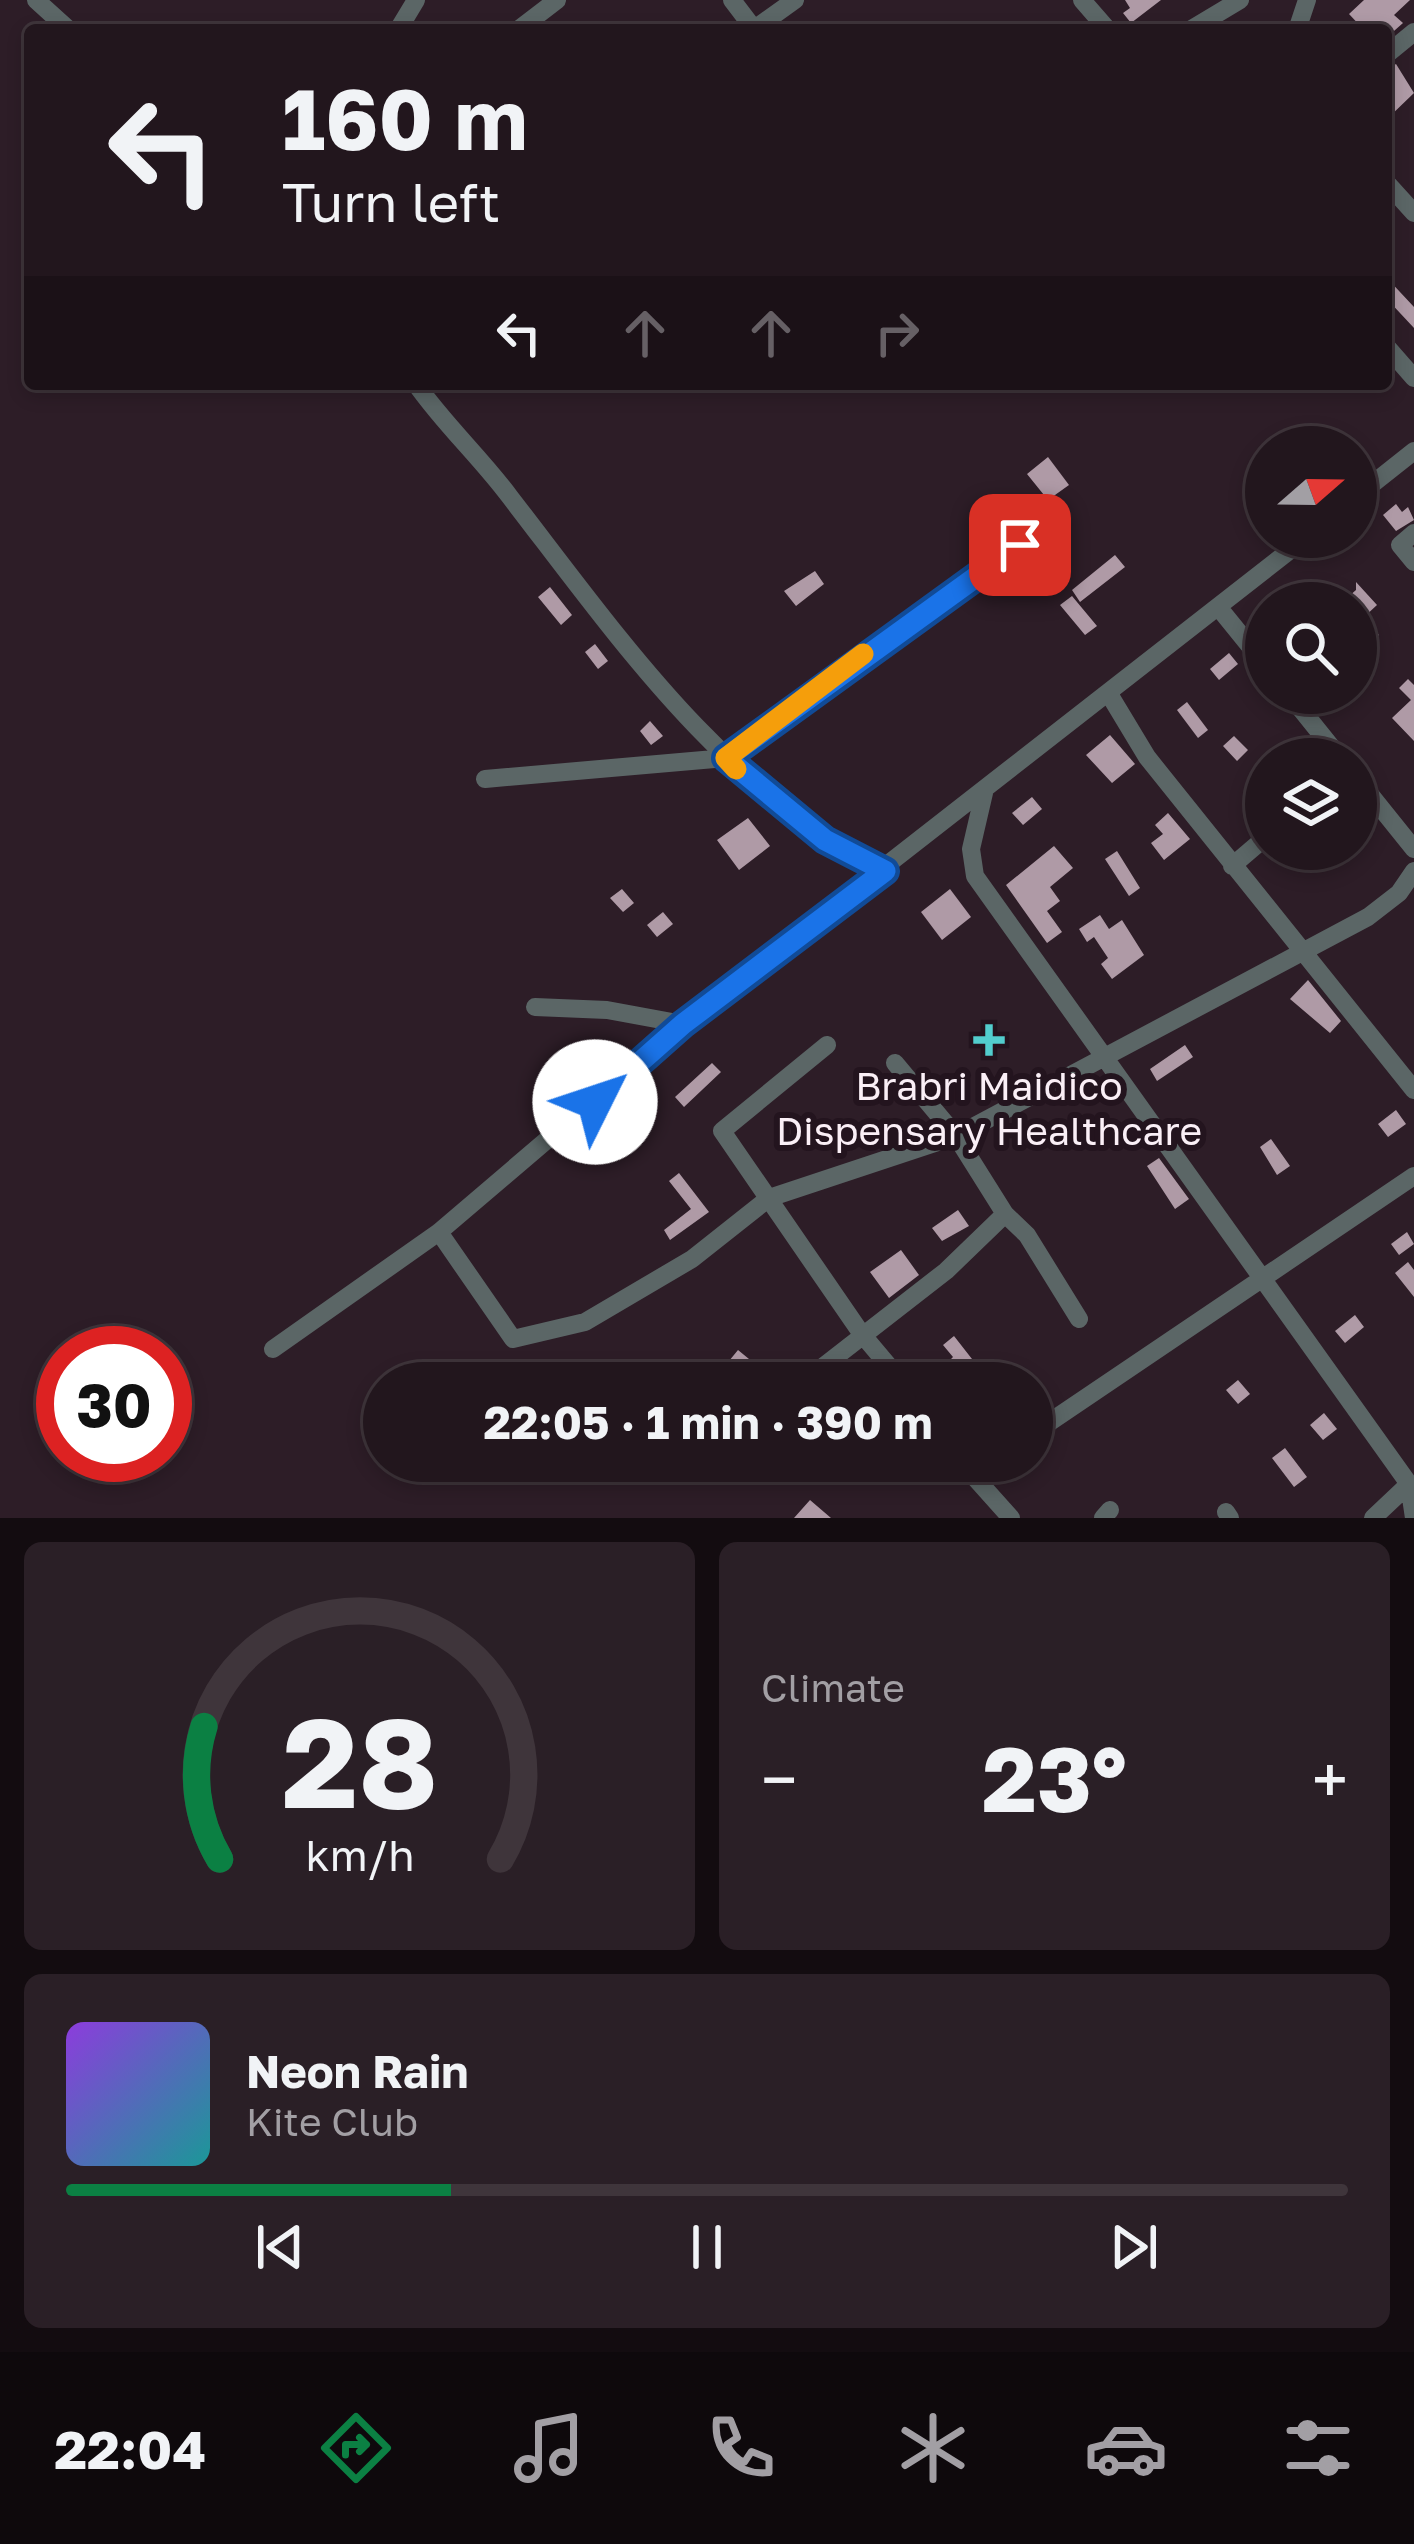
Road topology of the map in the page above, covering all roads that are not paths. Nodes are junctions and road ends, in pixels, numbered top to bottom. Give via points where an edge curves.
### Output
1 (35, 0) edge
2 (557, 0) edge
3 (796, 0) edge
4 (1082, 0) edge
5 (1240, 0) edge
6 (63, 24) edge
7 (526, 24) edge
8 (762, 24) edge
9 (1103, 24) edge
10 (1200, 24) edge
11 (1392, 189) edge
12 (1414, 213) edge
13 (1392, 353) edge
14 (1414, 378) edge
15 (421, 390) edge
16 (1414, 451) edge
17 (1377, 480) edge
18 (1414, 532) edge
19 (1020, 545) dead end
20 (1281, 558) edge
21 (1414, 562) edge
22 (1219, 608) junction
23 (1245, 640) edge
24 (1109, 694) junction
25 (1305, 714) edge
26 (1324, 738) edge
27 (726, 758) junction
28 (484, 778) dead end
29 (984, 793) junction
30 (1377, 803) edge
31 (1414, 849) edge
32 (1245, 855) edge
33 (1232, 866) junction
34 (885, 871) junction
35 (1414, 871) edge
36 (1304, 953) junction
37 (535, 1007) dead end
38 (683, 1024) junction
39 (827, 1045) dead end
40 (1104, 1058) junction
41 (896, 1063) dead end
42 (1414, 1090) edge
43 (956, 1136) junction
44 (1414, 1176) edge
45 (769, 1198) junction
46 (1005, 1214) junction
47 (439, 1232) junction
48 (1262, 1280) junction
49 (1078, 1319) dead end
50 (861, 1333) junction
51 (273, 1349) dead end
52 (827, 1362) edge
53 (885, 1362) edge
54 (1053, 1420) edge
55 (979, 1482) edge
56 (1409, 1484) junction
57 (1011, 1518) edge
58 (1373, 1518) edge
59 (1414, 1518) edge

1 - 6 street
2 - 7 street
3 - 8 street
4 - 9 street
5 - 10 street
11 - 12 street
13 - 14 street
15 - 27 street
16 - 17 street
18 - 21 street via 1400,545
19 - 27 street
20 - 22 street
22 - 23 street
22 - 24 street
24 - 29 street
24 - 33 street
25 - 26 street
27 - 28 street
27 - 34 street via 825,840
29 - 34 street
29 - 40 street via 971,849 975,876
30 - 31 street
32 - 33 street
33 - 36 street
34 - 38 street
35 - 36 street via 1368,917
36 - 40 street
36 - 42 street
37 - 38 street
38 - 47 street
39 - 45 street via 722,1131
40 - 43 street
40 - 48 street
41 - 43 street
43 - 45 street
43 - 46 street
44 - 48 street
45 - 47 street via 692,1259 585,1322 527,1338 513,1339
45 - 50 street
46 - 49 street via 1027,1234
46 - 50 street via 946,1271
47 - 51 street
48 - 54 street
48 - 56 street
50 - 52 street
50 - 53 street
55 - 57 street
56 - 58 street
56 - 59 street

